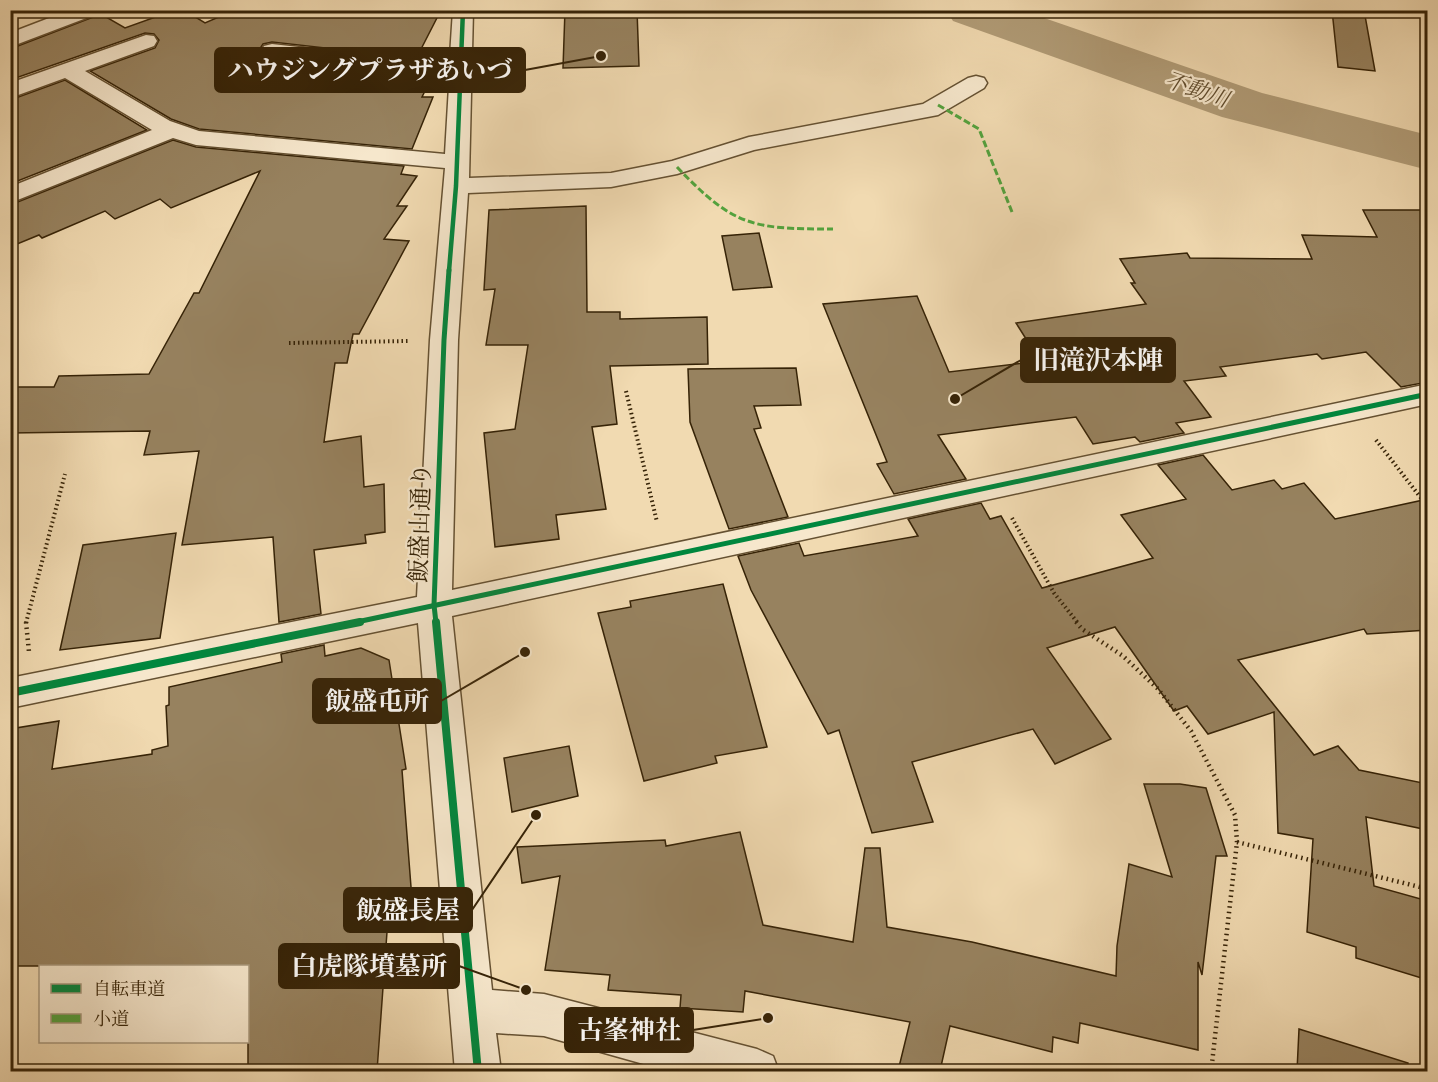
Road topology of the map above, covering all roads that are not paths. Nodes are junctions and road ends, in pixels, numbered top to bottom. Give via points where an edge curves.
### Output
1 (44, 10) edge
2 (90, 10) edge
3 (463, 10) edge
4 (10, 33) edge
5 (10, 41) edge
6 (146, 41) dead end
7 (272, 51) dead end
8 (461, 63) junction
9 (67, 70) junction
10 (976, 83) dead end
11 (10, 91) edge
12 (172, 130) junction
13 (456, 174) junction
14 (10, 196) edge
15 (1428, 394) edge
16 (434, 605) junction
17 (22, 691) edge
18 (474, 1010) junction
19 (478, 1071) edge
20 (757, 1071) edge

1 - 4 street via 32,24
2 - 5 street
3 - 8 street, 飯盛山通り
6 - 9 street
7 - 8 street via 343,59
8 - 13 street, 飯盛山通り
9 - 11 street
9 - 12 street
10 - 13 street via 930,110 749,144 677,167 611,180
12 - 13 street via 196,138
12 - 14 street
13 - 16 street, 飯盛山通り via 444,340
15 - 16 street
16 - 17 street
16 - 18 street, 飯盛山通り
18 - 19 street, 飯盛山通り
18 - 20 street via 544,1015

